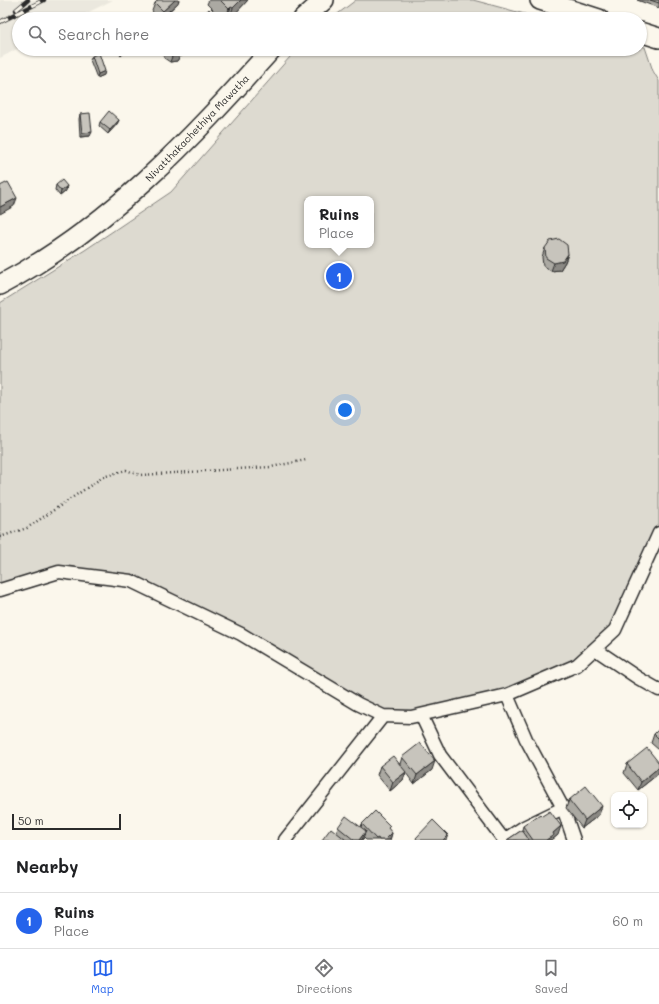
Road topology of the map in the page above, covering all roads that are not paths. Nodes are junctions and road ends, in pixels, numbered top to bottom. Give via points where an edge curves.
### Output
1 (324, 0) edge
2 (540, 0) edge
3 (311, 12) edge
4 (577, 12) edge
5 (647, 34) edge
6 (659, 38) edge
7 (265, 56) edge
8 (0, 285) edge
9 (659, 533) edge
10 (0, 590) edge
11 (595, 649) junction
12 (659, 690) edge
13 (507, 695) junction
14 (421, 715) junction
15 (383, 716) junction
16 (563, 808) junction
17 (285, 840) edge
18 (504, 840) edge
19 (574, 840) edge

1 - 3 highway
2 - 4 highway
5 - 6 highway
7 - 8 highway, Nivatthakachethiya Mawatha via 165,164 121,204 83,234
9 - 11 street via 615,630
10 - 15 street via 59,572 131,581 241,634 358,704
11 - 12 street
11 - 13 street via 577,665
13 - 14 street
13 - 16 street via 526,739
14 - 15 street
14 - 18 street via 440,755
15 - 17 street
16 - 18 street
16 - 19 street

